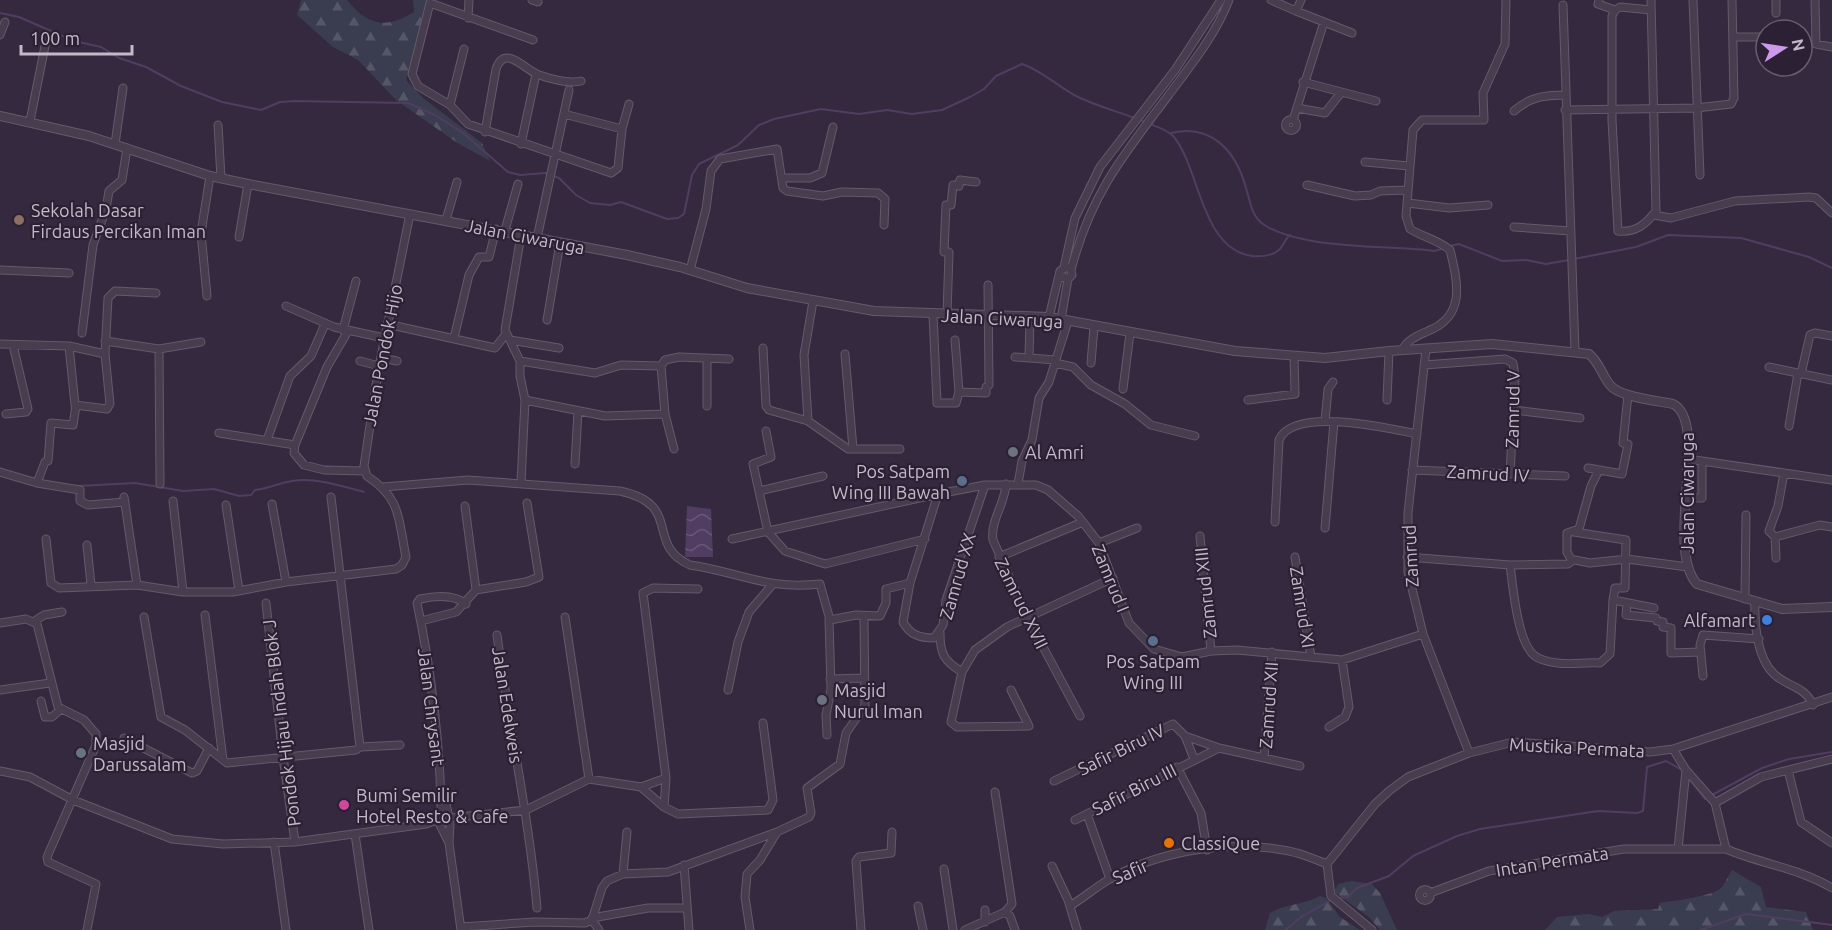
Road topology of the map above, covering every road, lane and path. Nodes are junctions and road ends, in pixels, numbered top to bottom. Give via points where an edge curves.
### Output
1 (469, 0) edge
2 (1221, 0) edge
3 (1229, 0) edge
4 (1271, 0) edge
5 (1301, 0) edge
6 (1506, 0) edge
7 (1599, 0) edge
8 (1652, 0) edge
9 (1693, 0) edge
10 (1732, 0) edge
11 (1776, 0) edge
12 (1815, 0) edge
13 (1563, 5) dead end
14 (1614, 10) junction
15 (1651, 10) junction
16 (1296, 11) junction
17 (1776, 13) dead end
18 (468, 18) junction
19 (5, 22) dead end
20 (1324, 22) junction
21 (1352, 33) dead end
22 (0, 35) edge
23 (47, 36) dead end
24 (1733, 37) junction
25 (1754, 37) edge
26 (533, 40) dead end
27 (1832, 47) edge
28 (464, 50) dead end
29 (536, 74) junction
30 (581, 81) dead end
31 (1303, 82) junction
32 (123, 88) dead end
33 (569, 90) dead end
34 (1340, 94) junction
35 (1565, 95) junction
36 (1376, 101) dead end
37 (630, 104) dead end
38 (450, 105) junction
39 (1297, 108) junction
40 (1696, 108) junction
41 (1612, 109) junction
42 (1655, 109) junction
43 (1565, 110) junction
44 (1514, 111) dead end
45 (564, 114) junction
46 (0, 116) edge
47 (1293, 120) dead end
48 (30, 121) junction
49 (218, 125) dead end
50 (833, 127) dead end
51 (622, 129) junction
52 (485, 132) junction
53 (115, 144) junction
54 (521, 144) junction
55 (127, 148) junction
56 (556, 153) junction
57 (1365, 162) dead end
58 (1410, 166) junction
59 (1700, 175) dead end
60 (210, 176) junction
61 (221, 178) junction
62 (782, 178) junction
63 (457, 182) dead end
64 (976, 182) dead end
65 (248, 184) junction
66 (518, 184) dead end
67 (1306, 185) dead end
68 (1407, 190) junction
69 (1408, 203) junction
70 (1488, 205) dead end
71 (1832, 213) edge
72 (410, 214) junction
73 (1654, 215) junction
74 (446, 220) junction
75 (884, 225) dead end
76 (1514, 227) dead end
77 (500, 230) junction
78 (1570, 231) junction
79 (521, 235) junction
80 (239, 237) dead end
81 (537, 238) junction
82 (560, 243) junction
83 (1067, 269) junction
84 (0, 270) edge
85 (690, 270) junction
86 (69, 273) dead end
87 (1065, 277) junction
88 (356, 281) dead end
89 (988, 285) dead end
90 (156, 293) dead end
91 (207, 296) dead end
92 (813, 301) junction
93 (286, 306) dead end
94 (933, 315) junction
95 (947, 315) junction
96 (987, 317) junction
97 (1030, 317) junction
98 (1049, 317) junction
99 (547, 320) dead end
100 (1065, 321) junction
101 (326, 324) junction
102 (387, 324) junction
103 (1094, 327) junction
104 (345, 331) junction
105 (82, 333) dead end
106 (1130, 333) junction
107 (1832, 336) edge
108 (508, 337) junction
109 (384, 338) junction
110 (454, 338) junction
111 (956, 340) dead end
112 (105, 341) junction
113 (201, 342) dead end
114 (0, 344) edge
115 (14, 345) junction
116 (69, 346) junction
117 (559, 348) dead end
118 (763, 348) dead end
119 (159, 349) junction
120 (1426, 349) junction
121 (1402, 350) junction
122 (1389, 351) junction
123 (1575, 351) junction
124 (105, 354) junction
125 (845, 354) dead end
126 (1294, 356) junction
127 (1015, 357) dead end
128 (707, 358) junction
129 (1029, 358) junction
130 (729, 359) dead end
131 (360, 361) dead end
132 (397, 361) dead end
133 (520, 361) junction
134 (380, 362) junction
135 (1056, 362) junction
136 (1091, 363) dead end
137 (1424, 365) junction
138 (661, 366) junction
139 (1769, 367) dead end
140 (1800, 373) junction
141 (1832, 380) edge
142 (1333, 382) dead end
143 (1123, 389) dead end
144 (959, 392) junction
145 (1628, 395) junction
146 (525, 400) junction
147 (1248, 400) dead end
148 (1388, 400) dead end
149 (75, 403) junction
150 (707, 406) dead end
151 (1514, 410) junction
152 (578, 411) junction
153 (6, 414) dead end
154 (665, 414) junction
155 (1580, 418) dead end
156 (808, 421) junction
157 (1325, 421) junction
158 (1334, 422) junction
159 (1789, 426) dead end
160 (766, 430) dead end
161 (219, 433) dead end
162 (1417, 434) junction
163 (1195, 436) dead end
164 (267, 440) junction
165 (295, 445) junction
166 (674, 449) dead end
167 (853, 449) junction
168 (900, 449) dead end
169 (1688, 459) junction
170 (1702, 462) junction
171 (574, 464) dead end
172 (1588, 468) dead end
173 (1412, 470) junction
174 (1599, 470) junction
175 (365, 471) junction
176 (0, 472) edge
177 (1510, 474) junction
178 (1784, 474) junction
179 (823, 476) dead end
180 (1564, 476) dead end
181 (1832, 480) edge
182 (37, 482) junction
183 (521, 483) junction
184 (160, 484) dead end
185 (1006, 484) junction
186 (1018, 484) junction
187 (985, 486) junction
188 (383, 487) junction
189 (759, 491) junction
190 (938, 494) junction
191 (331, 497) dead end
192 (1684, 498) junction
193 (173, 501) dead end
194 (527, 503) dead end
195 (272, 504) dead end
196 (226, 505) dead end
197 (465, 506) dead end
198 (1746, 515) dead end
199 (1083, 522) junction
200 (1275, 522) dead end
201 (1832, 527) edge
202 (1137, 528) dead end
203 (1325, 528) dead end
204 (768, 532) junction
205 (1574, 532) junction
206 (1200, 536) dead end
207 (1775, 537) junction
208 (46, 539) dead end
209 (732, 539) dead end
210 (925, 539) junction
211 (1099, 543) junction
212 (87, 545) dead end
213 (999, 557) junction
214 (1295, 557) dead end
215 (1407, 557) junction
216 (1776, 558) dead end
217 (1624, 559) junction
218 (1575, 560) dead end
219 (1510, 565) junction
220 (1688, 567) junction
221 (340, 576) junction
222 (1113, 578) junction
223 (286, 582) junction
224 (910, 583) junction
225 (91, 585) junction
226 (136, 585) junction
227 (772, 585) junction
228 (698, 589) dead end
229 (476, 590) junction
230 (239, 591) junction
231 (183, 592) junction
232 (1744, 599) junction
233 (1613, 600) junction
234 (1755, 602) junction
235 (266, 603) dead end
236 (1627, 603) junction
237 (466, 604) junction
238 (1832, 607) edge
239 (1654, 608) dead end
240 (62, 612) dead end
241 (205, 615) dead end
242 (144, 617) dead end
243 (565, 617) dead end
244 (864, 617) junction
245 (1027, 617) junction
246 (829, 619) junction
247 (421, 621) junction
248 (33, 622) junction
249 (0, 623) edge
250 (940, 633) junction
251 (1423, 634) junction
252 (497, 635) dead end
253 (1759, 639) junction
254 (1211, 651) junction
255 (1272, 651) junction
256 (1701, 652) junction
257 (1311, 657) junction
258 (1342, 660) junction
259 (962, 672) junction
260 (1703, 676) dead end
261 (864, 678) junction
262 (830, 679) junction
263 (50, 683) junction
264 (0, 690) edge
265 (728, 690) dead end
266 (1011, 690) dead end
267 (1832, 697) edge
268 (41, 701) dead end
269 (1813, 705) junction
270 (61, 709) junction
271 (1080, 716) dead end
272 (763, 723) dead end
273 (1329, 727) dead end
274 (827, 735) dead end
275 (1185, 736) junction
276 (124, 738) dead end
277 (400, 745) dead end
278 (360, 747) junction
279 (209, 748) junction
280 (1219, 748) junction
281 (1673, 749) junction
282 (1469, 753) junction
283 (283, 757) junction
284 (1264, 758) junction
285 (1194, 759) junction
286 (1832, 759) edge
287 (223, 760) junction
288 (1300, 766) dead end
289 (1177, 767) junction
290 (1686, 770) junction
291 (1788, 770) junction
292 (0, 771) edge
293 (666, 778) junction
294 (590, 779) junction
295 (1054, 781) dead end
296 (641, 787) junction
297 (995, 792) dead end
298 (73, 800) junction
299 (1715, 803) junction
300 (664, 807) junction
301 (526, 810) junction
302 (1087, 814) junction
303 (1075, 820) dead end
304 (447, 821) junction
305 (627, 832) dead end
306 (777, 832) junction
307 (892, 832) dead end
308 (355, 834) junction
309 (274, 842) junction
310 (295, 842) junction
311 (1832, 843) edge
312 (1678, 849) junction
313 (1726, 849) junction
314 (1206, 850) junction
315 (1327, 864) junction
316 (684, 865) junction
317 (1052, 866) dead end
318 (944, 869) dead end
319 (623, 873) junction
320 (1110, 879) junction
321 (1832, 888) edge
322 (1430, 893) dead end
323 (918, 906) dead end
324 (1070, 906) junction
325 (537, 908) dead end
326 (687, 908) junction
327 (986, 910) dead end
328 (1005, 912) junction
329 (592, 919) junction
330 (985, 922) junction
331 (560, 926) edge
332 (461, 928) edge
333 (87, 930) edge
334 (286, 930) edge
335 (369, 930) edge
336 (599, 930) edge
337 (689, 930) edge
338 (750, 930) edge
339 (861, 930) edge
340 (923, 930) edge
341 (953, 930) edge
342 (965, 930) edge
343 (1015, 930) edge
344 (1077, 930) edge
345 (1372, 930) edge

1 - 18 street
2 - 83 street via 1175,70 1100,167 1075,218
3 - 83 street via 1196,59 1128,149 1096,199
4 - 16 street
5 - 16 street
6 - 58 street via 1505,44 1483,93 1484,120 1416,123
7 - 14 street via 1598,4
8 - 15 street
9 - 40 street
10 - 24 street
11 - 17 street
12 - 27 street via 1816,44
13 - 35 street
14 - 15 street
14 - 41 street
15 - 42 street
16 - 20 street
18 - 26 street
18 - 38 street via 430,3 412,74 418,86
19 - 22 street
20 - 21 street
20 - 31 street
23 - 48 street
24 - 25 street
24 - 40 street via 1731,104
28 - 38 street
29 - 30 street via 570,83
29 - 52 street via 513,59 500,60
29 - 54 street
31 - 34 street
31 - 39 street
32 - 53 street
33 - 45 street
34 - 36 street
34 - 39 street via 1325,112
35 - 43 street
35 - 44 street via 1526,100
37 - 51 street
38 - 52 street via 468,124
39 - 47 street
40 - 42 street
40 - 59 street
41 - 42 street
41 - 43 street
41 - 73 street via 1618,231 1639,229
42 - 73 street
43 - 78 street
45 - 51 street
45 - 56 street
46 - 48 street, Jalan Ciwaruga
48 - 53 street, Jalan Ciwaruga
49 - 61 street
50 - 62 street via 822,173 810,178
51 - 56 street via 618,168 614,172
52 - 54 street
53 - 55 street, Jalan Ciwaruga
54 - 56 street
55 - 60 street, Jalan Ciwaruga
55 - 105 street via 122,180 109,191 96,232
56 - 81 street
57 - 58 street
58 - 68 street
60 - 61 street, Jalan Ciwaruga
60 - 91 street via 201,233
61 - 65 street, Jalan Ciwaruga
62 - 75 street via 787,191 823,196 878,193 885,200
62 - 85 street via 775,148 720,159 713,164
63 - 74 street
64 - 95 street via 960,180 959,186 953,185 951,205 946,205
65 - 72 street, Jalan Ciwaruga
65 - 80 street
66 - 77 street
67 - 68 street via 1355,196
68 - 69 street
69 - 70 street via 1449,208
69 - 121 street via 1410,229 1450,250 1456,293 1454,310 1444,325 1409,340
71 - 73 street via 1816,198 1809,197 1735,201 1671,218
72 - 74 street, Jalan Ciwaruga
72 - 102 street, Jalan Pondok Hijo
74 - 77 street, Jalan Ciwaruga
76 - 78 street
77 - 79 street, Jalan Ciwaruga
77 - 110 street via 489,257 479,257 469,275
78 - 123 street
79 - 81 street, Jalan Ciwaruga
79 - 108 street via 505,318
81 - 82 street, Jalan Ciwaruga
82 - 85 street, Jalan Ciwaruga
82 - 99 street
83 - 87 street via 1060,271
84 - 86 street
85 - 92 street, Jalan Ciwaruga via 747,288
87 - 98 street
87 - 100 street
88 - 104 street
89 - 96 street
90 - 112 street via 110,293
92 - 94 street, Jalan Ciwaruga
92 - 156 street via 804,355
93 - 101 street
94 - 95 street, Jalan Ciwaruga
94 - 144 street via 937,403 956,403
95 - 96 street, Jalan Ciwaruga
96 - 97 street, Jalan Ciwaruga
96 - 144 street via 989,385 986,393
97 - 98 street, Jalan Ciwaruga
97 - 129 street
98 - 100 street, Jalan Ciwaruga
100 - 103 street, Jalan Ciwaruga
100 - 135 street
101 - 104 street
101 - 164 street via 311,356 290,376
102 - 109 street, Jalan Pondok Hijo
102 - 110 street
103 - 106 street, Jalan Ciwaruga
103 - 136 street
104 - 109 street
104 - 165 street
106 - 126 street, Jalan Ciwaruga via 1235,351
106 - 143 street
107 - 140 street via 1810,335
108 - 110 street via 495,348
108 - 117 street
108 - 133 street
109 - 134 street, Jalan Pondok Hijo
111 - 144 street
112 - 119 street
112 - 124 street
113 - 119 street
114 - 115 street
115 - 116 street
115 - 153 street via 28,409
116 - 124 street
116 - 149 street
118 - 156 street via 766,406 775,413
119 - 184 street
120 - 121 street, Jalan Ciwaruga
120 - 123 street, Jalan Ciwaruga via 1492,344
120 - 137 street, Zamrud
121 - 122 street, Jalan Ciwaruga
122 - 126 street, Jalan Ciwaruga via 1325,358
122 - 148 street
123 - 145 street, Jalan Ciwaruga via 1589,354 1611,388
124 - 149 street via 109,407
125 - 167 street
126 - 147 street via 1296,394
127 - 129 street
128 - 130 street
128 - 138 street via 679,357 665,360
128 - 150 street
129 - 135 street
131 - 134 street
132 - 134 street
133 - 138 street via 595,373 621,365
133 - 146 street
134 - 175 street, Jalan Pondok Hijo
135 - 163 street via 1073,366 1091,385 1152,425
135 - 186 street via 1039,398 1032,440 1022,461
137 - 151 street, Zamrud V via 1508,359 1515,366
137 - 162 street, Zamrud
138 - 154 street
139 - 140 street
140 - 141 street
140 - 159 street
142 - 157 street via 1328,389
145 - 169 street, Jalan Ciwaruga via 1680,407 1687,419
145 - 174 street via 1623,443 1628,444 1622,474
146 - 152 street
146 - 183 street
149 - 182 street via 73,425 51,423 48,461
151 - 155 street
151 - 177 street, Zamrud V
152 - 154 street via 605,416
152 - 171 street
154 - 166 street
156 - 167 street via 837,443
157 - 158 street
157 - 200 street via 1293,426 1281,434
158 - 162 street
158 - 203 street
160 - 189 street via 771,457 753,464
161 - 164 street
162 - 173 street, Zamrud
164 - 165 street
165 - 175 street via 294,453 304,465 324,470
167 - 168 street
169 - 170 street
169 - 192 street, Jalan Ciwaruga
170 - 178 street
170 - 192 street via 1702,498
172 - 174 street
173 - 177 street, Zamrud IV
173 - 215 street, Zamrud
174 - 205 street via 1583,520
175 - 188 street
176 - 182 street
177 - 180 street, Zamrud IV
178 - 181 street
178 - 207 street via 1769,531
179 - 189 street
182 - 226 street via 80,490 80,501 88,505 124,499
183 - 188 street via 468,480
183 - 227 street via 641,496 657,509 663,537 681,561
185 - 186 street, Zamrud I
185 - 187 street, Zamrud I
185 - 213 street, Zamrud XVII via 992,529
186 - 199 street, Zamrud I via 1043,486
187 - 190 street, Zamrud I
187 - 250 street, Zamrud XX via 946,600
188 - 221 street via 394,500 405,562 396,568
189 - 204 street
190 - 204 street, Zamrud I
190 - 210 street, Zamrud XX
191 - 221 street
192 - 220 street, Jalan Ciwaruga
193 - 231 street
194 - 229 street via 539,577
195 - 223 street
196 - 230 street
197 - 229 street
198 - 232 street
199 - 211 street, Zamrud I
199 - 213 street
201 - 207 street via 1820,525
202 - 211 street
204 - 209 street, Zamrud I
204 - 210 street via 782,549 822,565
205 - 217 street via 1626,540
205 - 219 street via 1567,533 1570,564
206 - 254 street, Zamrud XIII
207 - 216 street
208 - 225 street via 53,587
210 - 224 street, Zamrud XX
211 - 222 street, Zamrud I
212 - 225 street
213 - 245 street, Zamrud XVII
214 - 257 street, Zamrud XI
215 - 219 street
215 - 251 street, Zamrud via 1412,597
217 - 218 street via 1590,563
217 - 220 street
217 - 233 street via 1625,588 1614,588
219 - 233 street via 1519,621 1533,655 1541,659 1557,663 1605,660 1610,654
220 - 232 street, Jalan Ciwaruga via 1697,584
221 - 223 street
221 - 278 street
222 - 245 street
222 - 254 street, Zamrud I via 1129,623 1149,646 1182,657
223 - 230 street
224 - 244 street via 885,589 886,603 881,616
224 - 250 street, Zamrud XX via 903,622 908,631 922,638 934,638
225 - 226 street
226 - 231 street
227 - 246 street via 820,584
227 - 265 street via 748,612
228 - 293 street via 653,588 644,592
229 - 237 street
230 - 231 street
232 - 234 street, Jalan Ciwaruga
233 - 236 street
234 - 238 street, Jalan Ciwaruga via 1782,609
234 - 253 street
235 - 283 street, Pondok Hijau Indah Blok J
236 - 239 street
236 - 256 street via 1626,615 1656,618 1663,622 1663,627 1671,628 1671,653
237 - 247 street via 456,612
237 - 247 street, Jalan Chrysant via 452,598 420,599 417,603
240 - 248 street via 44,615
241 - 287 street
242 - 279 street via 161,717
243 - 294 street
244 - 246 street
244 - 261 street
245 - 259 street via 975,650
245 - 271 street, Zamrud XVII
246 - 262 street
247 - 304 street, Jalan Chrysant
248 - 249 street via 26,619
248 - 263 street via 39,628
250 - 259 street via 940,652
251 - 258 street, Zamrud I
251 - 282 street, Zamrud
252 - 301 street, Jalan Edelweis via 514,757
253 - 256 street via 1703,635
253 - 269 street via 1772,673 1800,687
254 - 255 street, Zamrud I
255 - 257 street, Zamrud I
255 - 284 street, Zamrud XII
256 - 260 street
257 - 258 street, Zamrud I
258 - 273 street via 1349,707 1345,717
259 - 266 street via 951,715 954,725 1029,726
261 - 262 street
261 - 306 street via 865,706 846,733 842,759 807,788 809,817
262 - 274 street
263 - 264 street
263 - 270 street
267 - 269 street, Mustika Permata
268 - 270 street via 45,717 52,717
269 - 281 street, Mustika Permata
270 - 298 street via 84,720 97,738
272 - 300 street via 773,800 768,810 678,814
275 - 280 street, Safir Biru IV
275 - 285 street
275 - 295 street, Safir Biru IV via 1172,724
276 - 279 street via 192,773 197,771
277 - 278 street
278 - 283 street
279 - 287 street
280 - 284 street, Safir Biru IV
280 - 285 street, Safir Biru III
281 - 282 street, Mustika Permata via 1650,752 1513,742
281 - 290 street
282 - 315 street, Mustika Permata via 1407,777 1389,791
283 - 287 street via 232,764
283 - 310 street, Pondok Hijau Indah Blok J
284 - 288 street, Safir Biru IV
285 - 289 street, Safir Biru III
286 - 291 street
289 - 302 street, Safir Biru III
289 - 314 street via 1201,813
290 - 299 street
290 - 312 street
291 - 299 street via 1761,777
291 - 311 street via 1801,822
292 - 298 street via 30,777
293 - 296 street
293 - 300 street
294 - 296 street
294 - 301 street
296 - 300 street
297 - 328 street via 1012,904
298 - 309 street via 172,839 223,844
298 - 333 street via 46,859 96,884
299 - 313 street
301 - 304 street
301 - 325 street, Jalan Edelweis
302 - 303 street, Safir Biru III
302 - 320 street
304 - 308 street
304 - 332 street, Jalan Chrysant
305 - 319 street
306 - 316 street
306 - 338 street via 747,874 745,897
307 - 339 street via 891,853 859,857 856,861
308 - 310 street
308 - 335 street
309 - 310 street
309 - 334 street
312 - 313 street, Intan Permata
312 - 322 street, Intan Permata via 1624,849 1489,871
313 - 321 street via 1756,862 1808,874
314 - 315 street, Safir via 1269,849
314 - 320 street, Safir via 1159,859
315 - 345 street via 1331,896
316 - 319 street via 669,872
316 - 326 street
317 - 324 street
318 - 341 street
319 - 329 street via 602,888
320 - 324 street, Safir
323 - 340 street
324 - 344 street
326 - 329 street via 648,908
326 - 337 street
327 - 330 street
328 - 330 street
328 - 343 street
329 - 331 street
329 - 336 street
330 - 342 street
331 - 332 street

